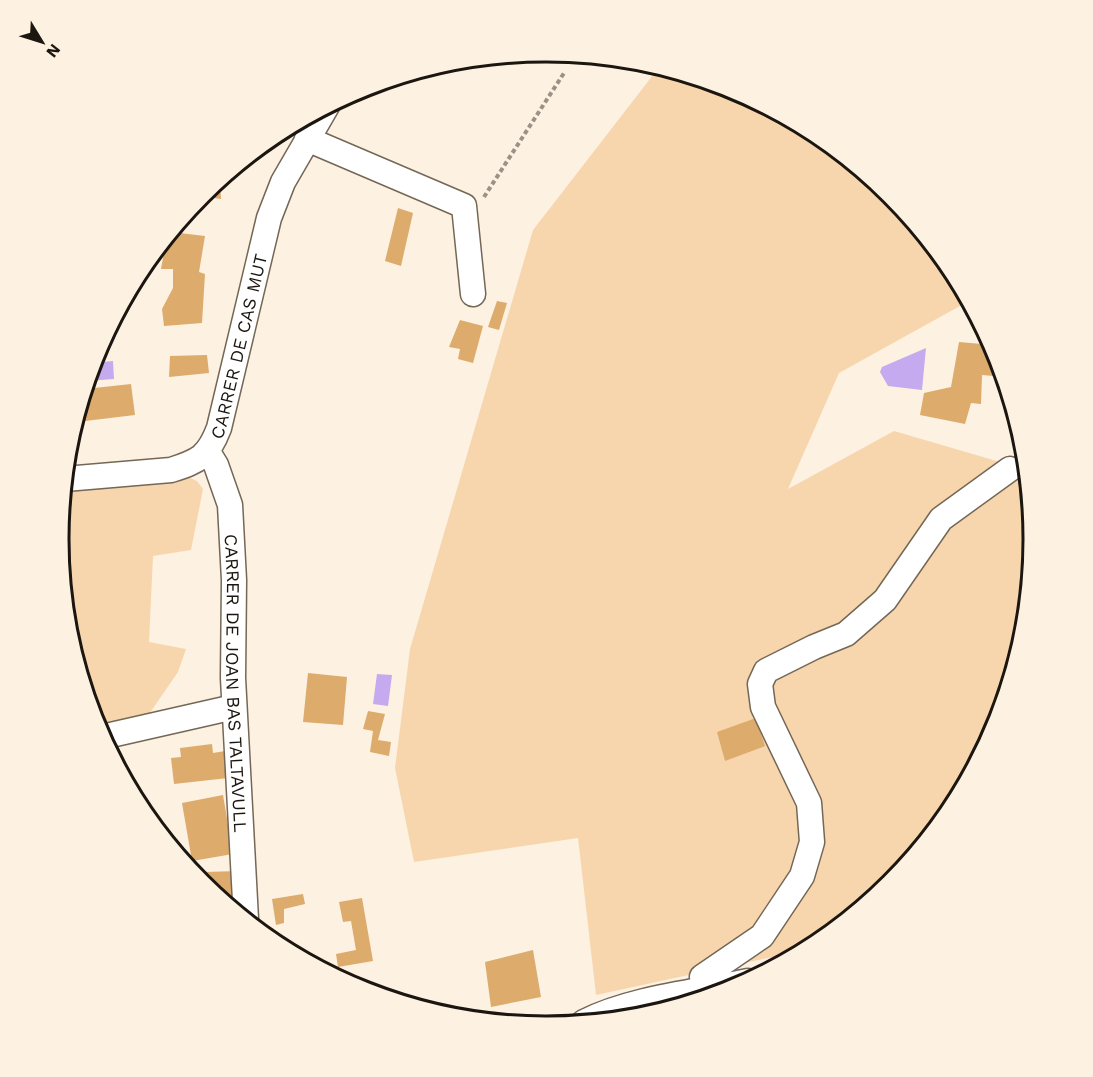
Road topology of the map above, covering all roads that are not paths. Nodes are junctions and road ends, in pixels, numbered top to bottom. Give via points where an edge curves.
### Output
1 (319, 120) edge
2 (307, 139) junction
3 (473, 294) dead end
4 (208, 452) junction
5 (1010, 469) dead end
6 (74, 478) edge
7 (234, 707) junction
8 (112, 735) edge
9 (245, 908) edge
10 (707, 987) edge

1 - 2 street, CARRER DE CAS MUT
2 - 3 street via 464,206
2 - 4 street, CARRER DE CAS MUT via 269,218 219,428
4 - 6 street, CARRER DE CAS MUT via 171,470
4 - 7 street, CARRER DE JOAN BAS TALTAVULL via 230,505
5 - 10 street via 941,519 885,600 846,634 766,671 760,684 763,707 809,803 812,842 802,876 762,936 702,977
7 - 8 street
7 - 9 street, CARRER DE JOAN BAS TALTAVULL

